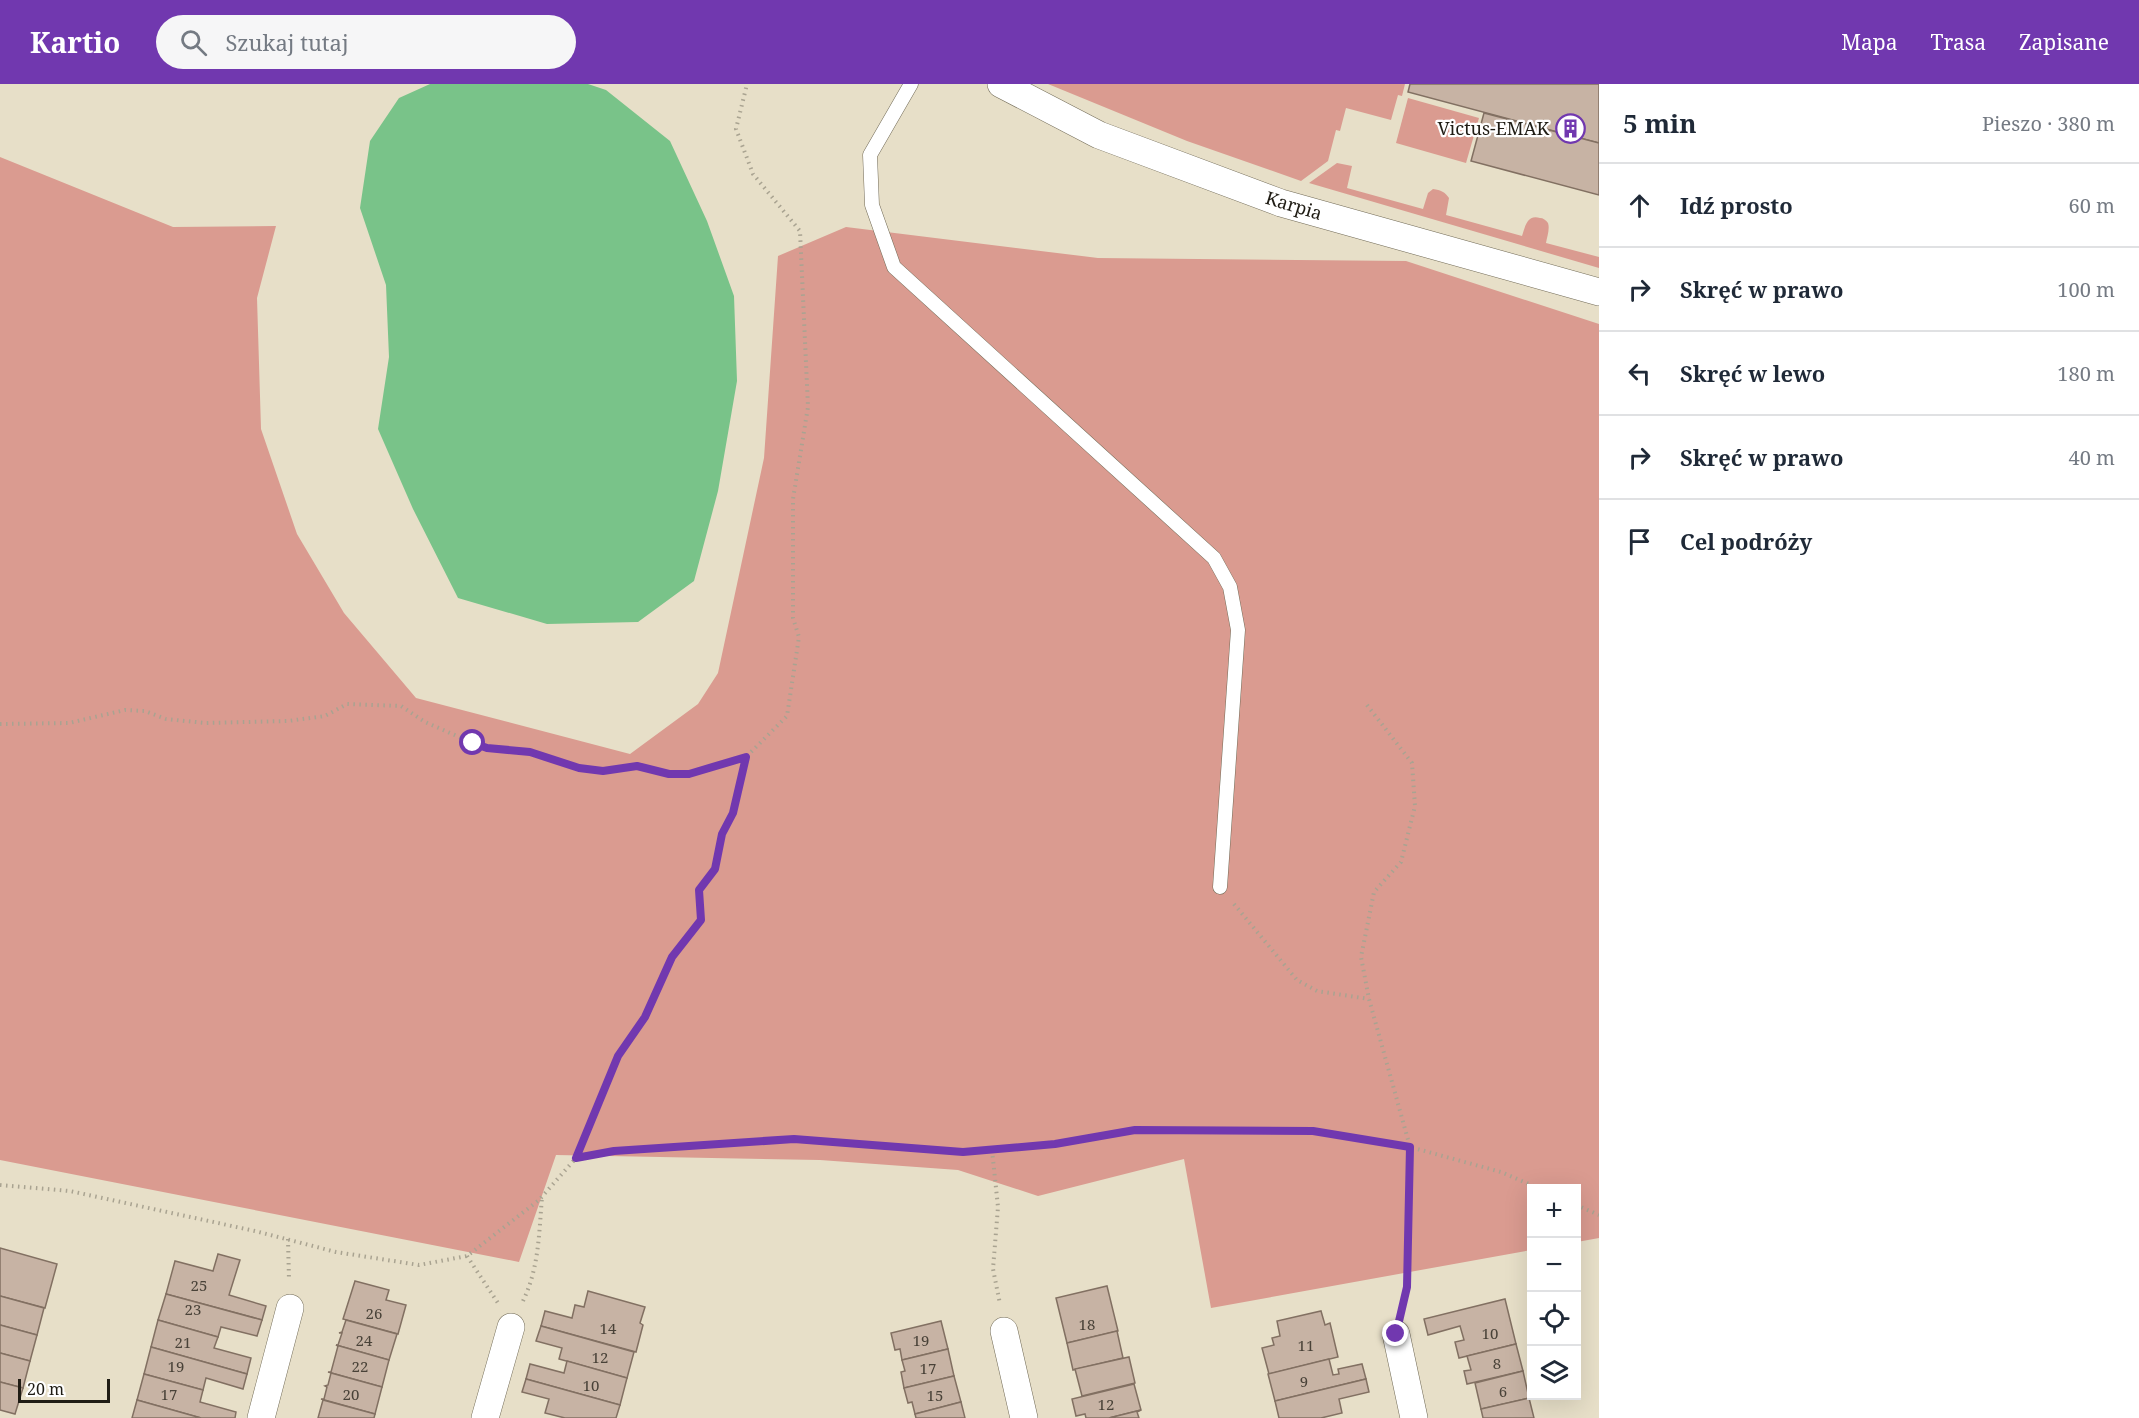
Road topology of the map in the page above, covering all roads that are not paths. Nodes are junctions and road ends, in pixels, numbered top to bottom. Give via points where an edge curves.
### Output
1 (911, 84) edge
2 (1001, 84) edge
3 (1599, 292) edge
4 (1220, 887) road end
5 (290, 1308) road end
6 (511, 1327) road end
7 (1004, 1331) road end
8 (1396, 1334) road end
9 (261, 1418) edge
10 (485, 1418) edge
11 (1024, 1418) edge
12 (1414, 1418) edge

1 - 4 lane via 870,154 872,205 894,267 1214,558 1230,587 1238,630
2 - 3 street, Karpia via 1099,135 1281,203
5 - 9 street
6 - 10 street
7 - 11 street
8 - 12 street

